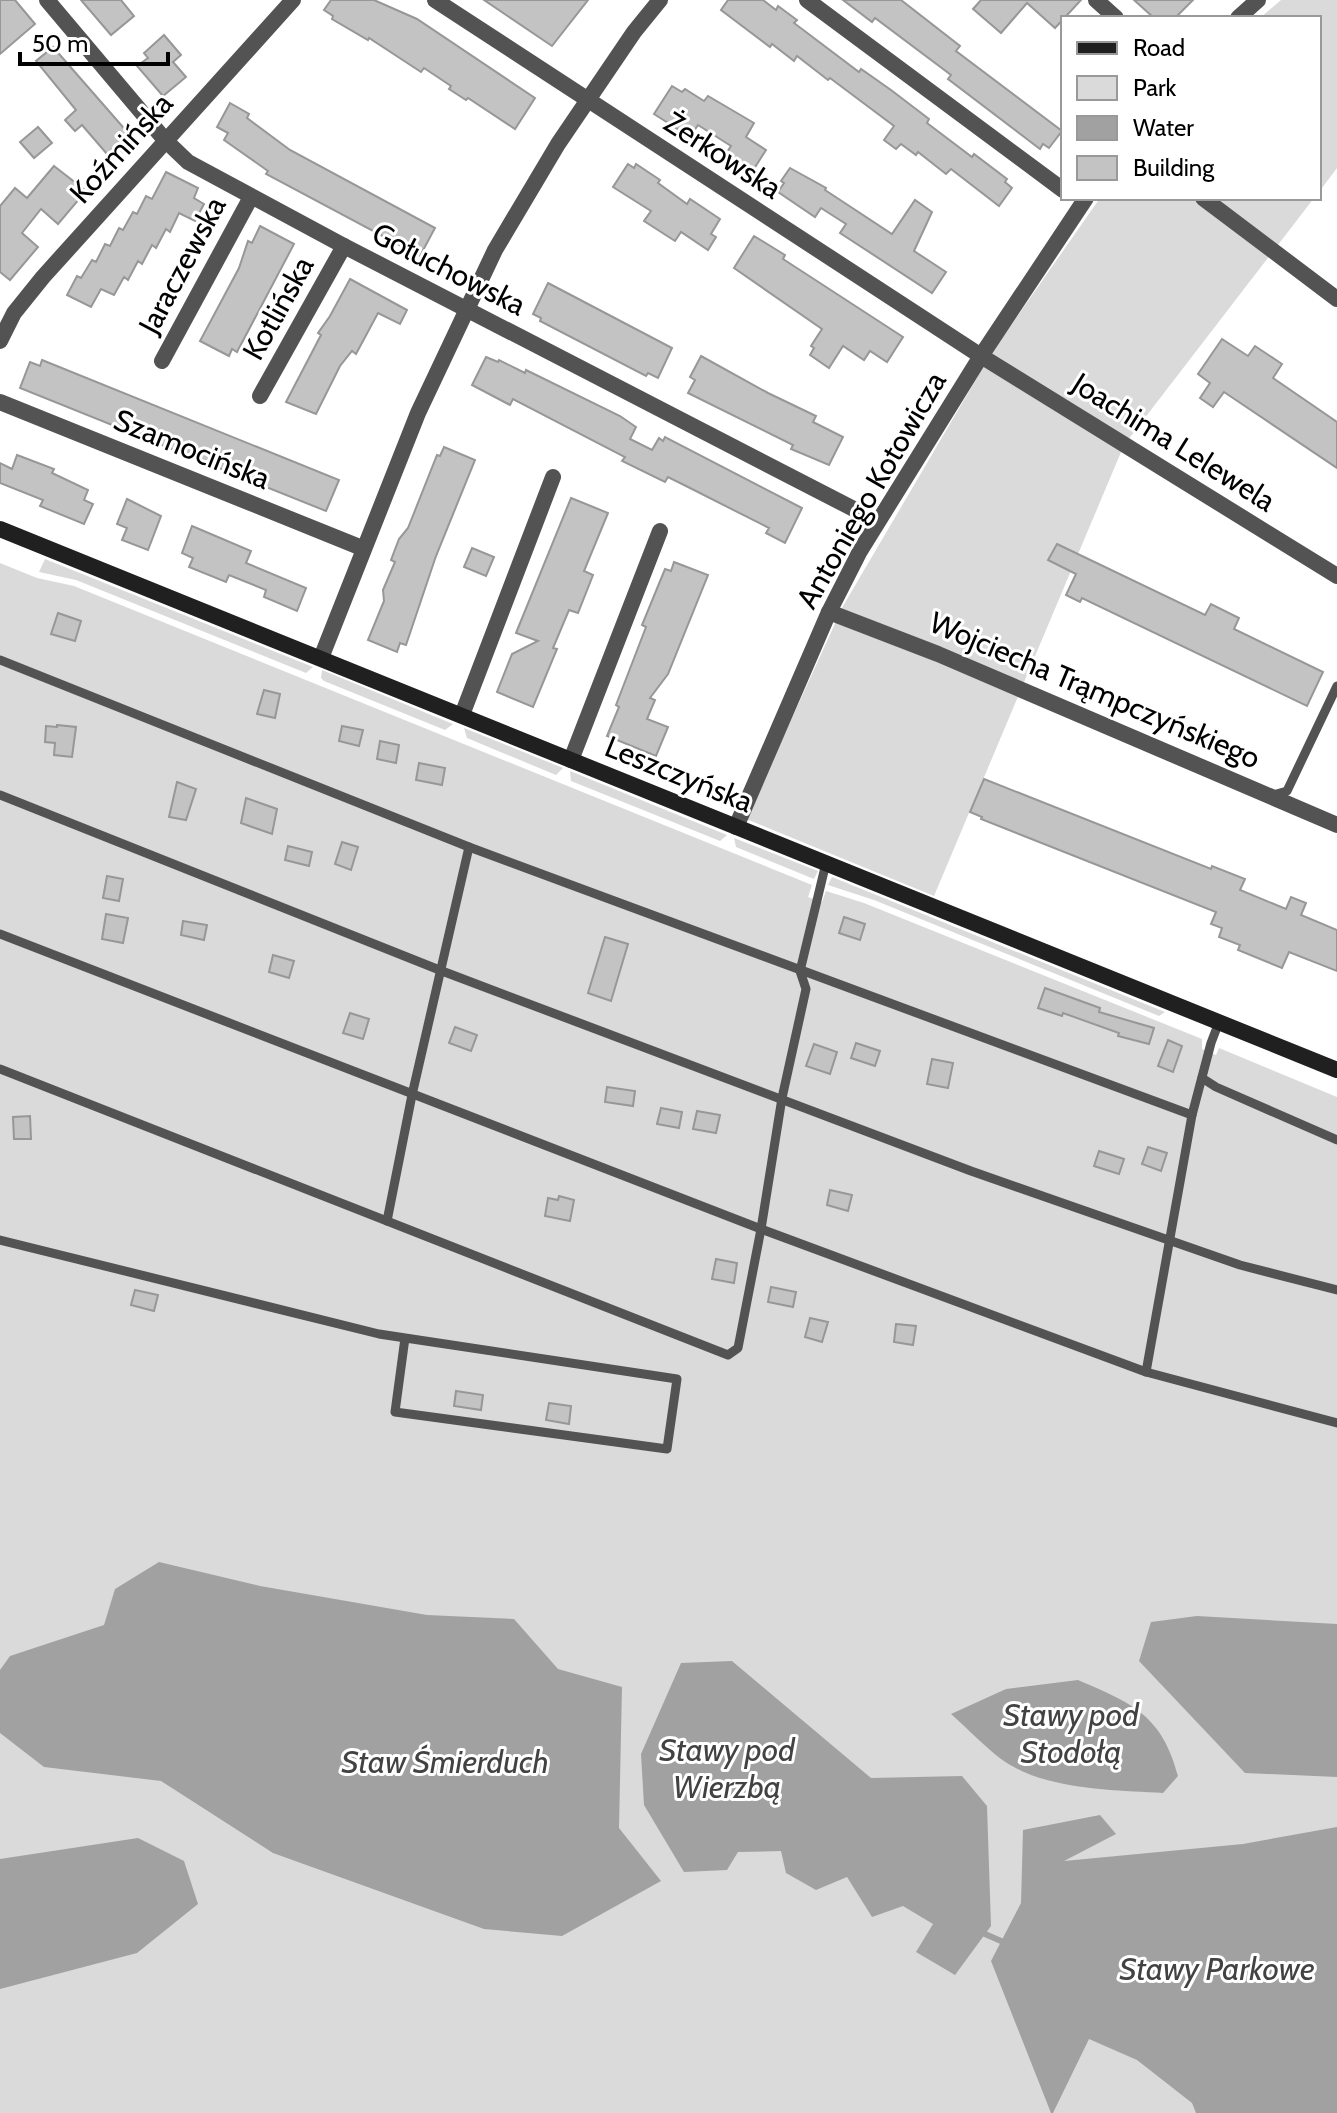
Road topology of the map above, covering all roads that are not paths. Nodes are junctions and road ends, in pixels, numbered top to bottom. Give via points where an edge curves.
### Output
1 (47, 0) edge
2 (293, 0) edge
3 (435, 0) edge
4 (660, 0) edge
5 (807, 0) edge
6 (1096, 0) edge
7 (1258, 0) edge
8 (1114, 16) edge
9 (1240, 16) edge
10 (587, 100) junction
11 (165, 140) junction
12 (1061, 189) edge
13 (251, 197) junction
14 (1081, 200) edge
15 (1206, 200) edge
16 (344, 246) junction
17 (1337, 299) edge
18 (466, 309) junction
19 (0, 341) edge
20 (981, 356) junction
21 (162, 361) dead end
22 (260, 396) dead end
23 (0, 402) edge
24 (553, 477) dead end
25 (877, 521) junction
26 (0, 529) edge
27 (660, 531) dead end
28 (362, 548) junction
29 (1337, 576) edge
30 (829, 612) junction
31 (321, 658) junction
32 (0, 660) edge
33 (1337, 686) edge
34 (462, 715) junction
35 (571, 760) junction
36 (0, 795) edge
37 (1273, 795) junction
38 (1337, 825) edge
39 (736, 827) junction
40 (469, 847) junction
41 (826, 863) junction
42 (0, 934) edge
43 (442, 971) junction
44 (800, 971) junction
45 (1219, 1022) junction
46 (0, 1069) edge
47 (1337, 1070) edge
48 (1202, 1078) junction
49 (412, 1095) junction
50 (782, 1098) junction
51 (1192, 1115) junction
52 (1337, 1140) edge
53 (387, 1221) junction
54 (761, 1229) junction
55 (0, 1240) edge
56 (1170, 1243) junction
57 (1337, 1290) edge
58 (405, 1338) junction
59 (1146, 1372) junction
60 (1337, 1423) edge

1 - 11 street, Gołuchowska
2 - 11 street, Koźmińska
3 - 10 street, Żerkowska
4 - 10 street
5 - 12 street
6 - 8 street
7 - 9 street
10 - 18 street via 495,250
10 - 20 street, Żerkowska
11 - 13 street, Gołuchowska via 188,162
11 - 19 street, Koźmińska via 43,277
13 - 16 street, Gołuchowska
13 - 21 street, Jaraczewska
14 - 20 street, Antoniego Kotowicza
15 - 17 street
16 - 18 street, Gołuchowska
16 - 22 street, Kotlińska
18 - 25 street, Gołuchowska
18 - 28 street
20 - 25 street, Antoniego Kotowicza
20 - 29 street, Joachima Lelewela
23 - 28 street, Szamocińska
24 - 34 street
25 - 30 street, Antoniego Kotowicza
26 - 31 street, Leszczyńska
27 - 35 street
28 - 31 street
30 - 37 street, Wojciecha Trąmpczyńskiego
30 - 39 street, Antoniego Kotowicza
31 - 34 street, Leszczyńska
32 - 40 lane
33 - 37 lane via 1287,791
34 - 35 street, Leszczyńska
35 - 39 street, Leszczyńska
36 - 43 lane
37 - 38 street, Wojciecha Trąmpczyńskiego
39 - 41 street, Leszczyńska
40 - 43 lane
40 - 44 lane
41 - 44 lane
41 - 45 street, Leszczyńska
42 - 49 lane
43 - 49 lane
43 - 50 lane
44 - 50 lane via 806,989
44 - 51 lane
45 - 47 street, Leszczyńska
45 - 48 lane
46 - 53 lane
48 - 51 lane
48 - 52 lane
49 - 53 lane
49 - 54 lane
50 - 54 lane
50 - 56 lane
51 - 56 lane
53 - 54 lane via 728,1355 738,1348
54 - 59 lane
55 - 58 lane
56 - 57 lane
56 - 59 lane
58 - 58 lane via 677,1379 667,1449 395,1412
59 - 60 lane

